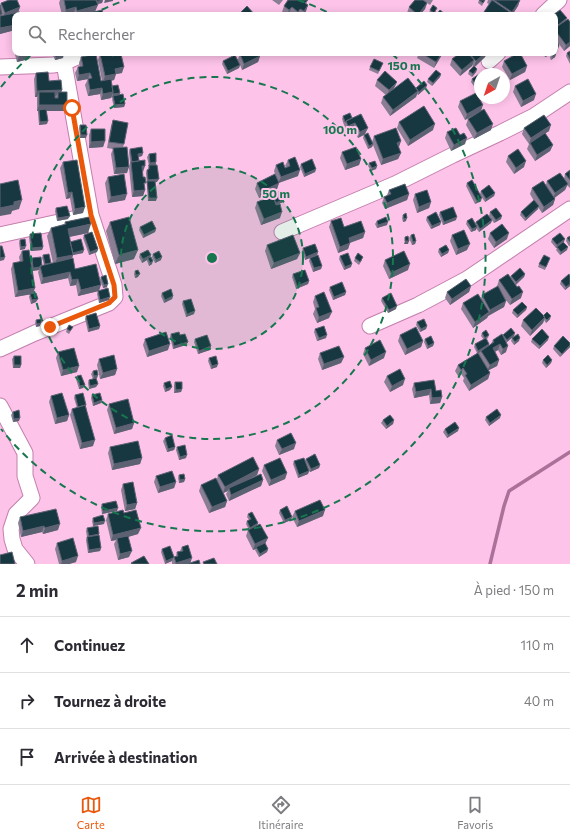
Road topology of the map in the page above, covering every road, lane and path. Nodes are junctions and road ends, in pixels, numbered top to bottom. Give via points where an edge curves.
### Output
1 (559, 0) edge
2 (546, 12) edge
3 (79, 56) edge
4 (64, 63) junction
5 (0, 67) edge
6 (570, 92) edge
7 (570, 209) edge
8 (91, 215) junction
9 (282, 232) dead end
10 (0, 235) edge
11 (370, 326) dead end
12 (0, 349) edge
13 (0, 406) edge
14 (27, 564) edge

1 - 2 street
3 - 4 street
4 - 5 street
4 - 8 street
6 - 9 street via 534,116 500,133 395,184
7 - 11 street via 467,279 418,305
8 - 10 street
8 - 12 street via 114,285 115,297 109,303
13 - 14 street via 25,453 25,476 32,498 16,514 11,528 15,549

